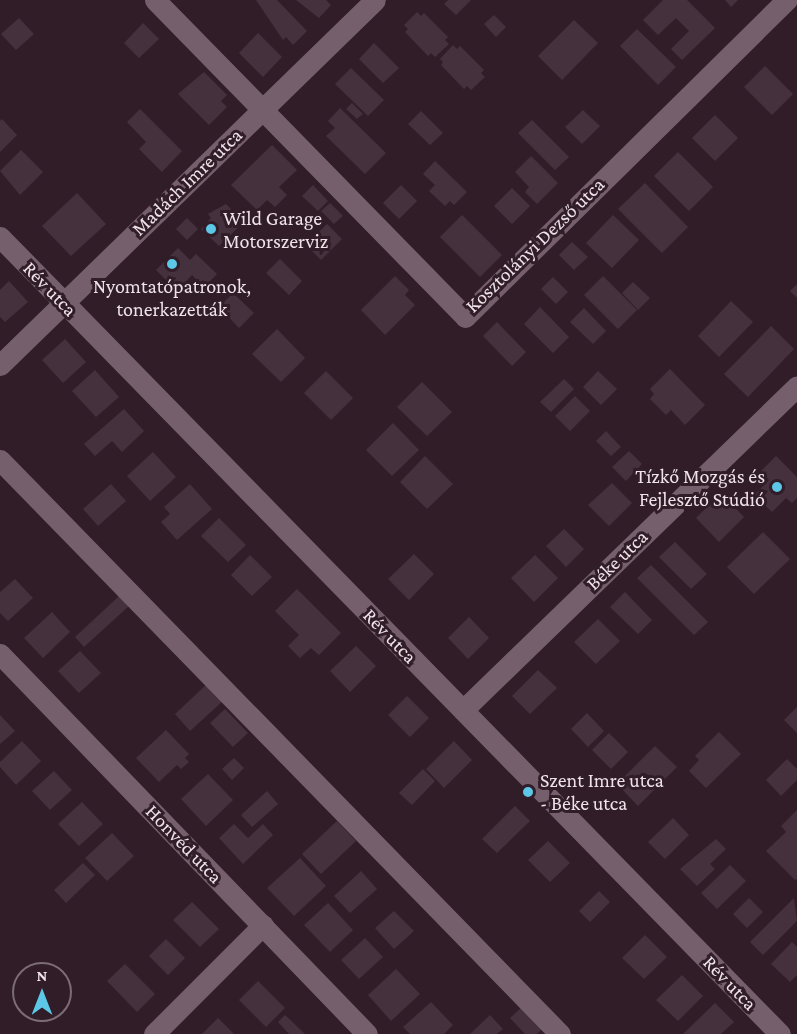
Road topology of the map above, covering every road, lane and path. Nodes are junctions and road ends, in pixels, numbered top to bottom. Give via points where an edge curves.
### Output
1 (155, 0) edge
2 (375, 0) edge
3 (787, 0) edge
4 (263, 109) junction
5 (0, 237) edge
6 (63, 302) junction
7 (0, 364) edge
8 (797, 386) edge
9 (0, 460) edge
10 (0, 654) edge
11 (463, 710) junction
12 (263, 925) junction
13 (154, 1034) edge
14 (367, 1034) edge
15 (560, 1034) edge
16 (780, 1034) edge

1 - 4 street
2 - 4 street, Madách Imre utca
3 - 4 street, Kosztolányi Dezső utca via 465,317
4 - 6 street, Madách Imre utca
5 - 6 street, Rév utca
6 - 7 street, Madách Imre utca
6 - 11 street, Rév utca
8 - 11 street, Béke utca
9 - 15 street
10 - 12 street, Honvéd utca
11 - 16 street, Rév utca
12 - 13 street
12 - 14 street, Honvéd utca

